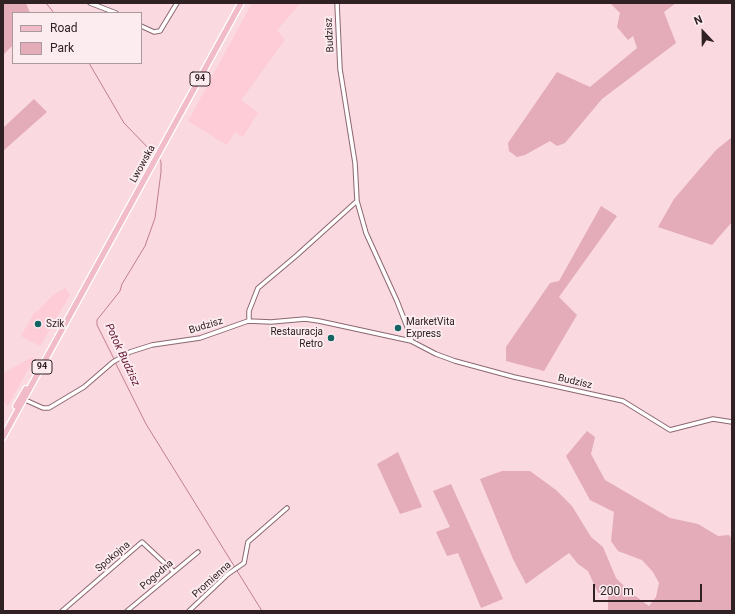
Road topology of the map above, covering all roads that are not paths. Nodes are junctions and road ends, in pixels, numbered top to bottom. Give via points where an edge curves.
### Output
1 (90, 3) edge
2 (177, 3) edge
3 (241, 3) edge
4 (337, 3) edge
5 (111, 12) edge
6 (142, 26) edge
7 (357, 201) junction
8 (249, 320) junction
9 (411, 341) junction
10 (22, 399) junction
11 (732, 422) edge
12 (3, 430) edge
13 (3, 437) edge
14 (287, 508) dead end
15 (198, 552) dead end
16 (173, 571) junction
17 (62, 611) edge
18 (127, 611) edge
19 (189, 611) edge

1 - 5 street
2 - 6 street via 160,31 154,32
3 - 10 main road, Lwowska / 94
4 - 7 street, Budzisz via 340,69 355,163
7 - 8 street via 258,288 249,311
7 - 9 street, Budzisz via 366,233 397,301
8 - 9 street, Budzisz via 316,320
8 - 10 street, Budzisz via 200,338 159,343 142,348 114,361 84,387 49,408
9 - 11 street, Budzisz via 455,361 623,401 670,430 713,419
10 - 12 main road, Lwowska / 94
10 - 13 main road, Lwowska / 94
14 - 19 street, Promienna via 251,539 246,546 244,563
15 - 16 street, Pogodna
16 - 17 street, Spokojna via 142,542
16 - 18 street, Pogodna

